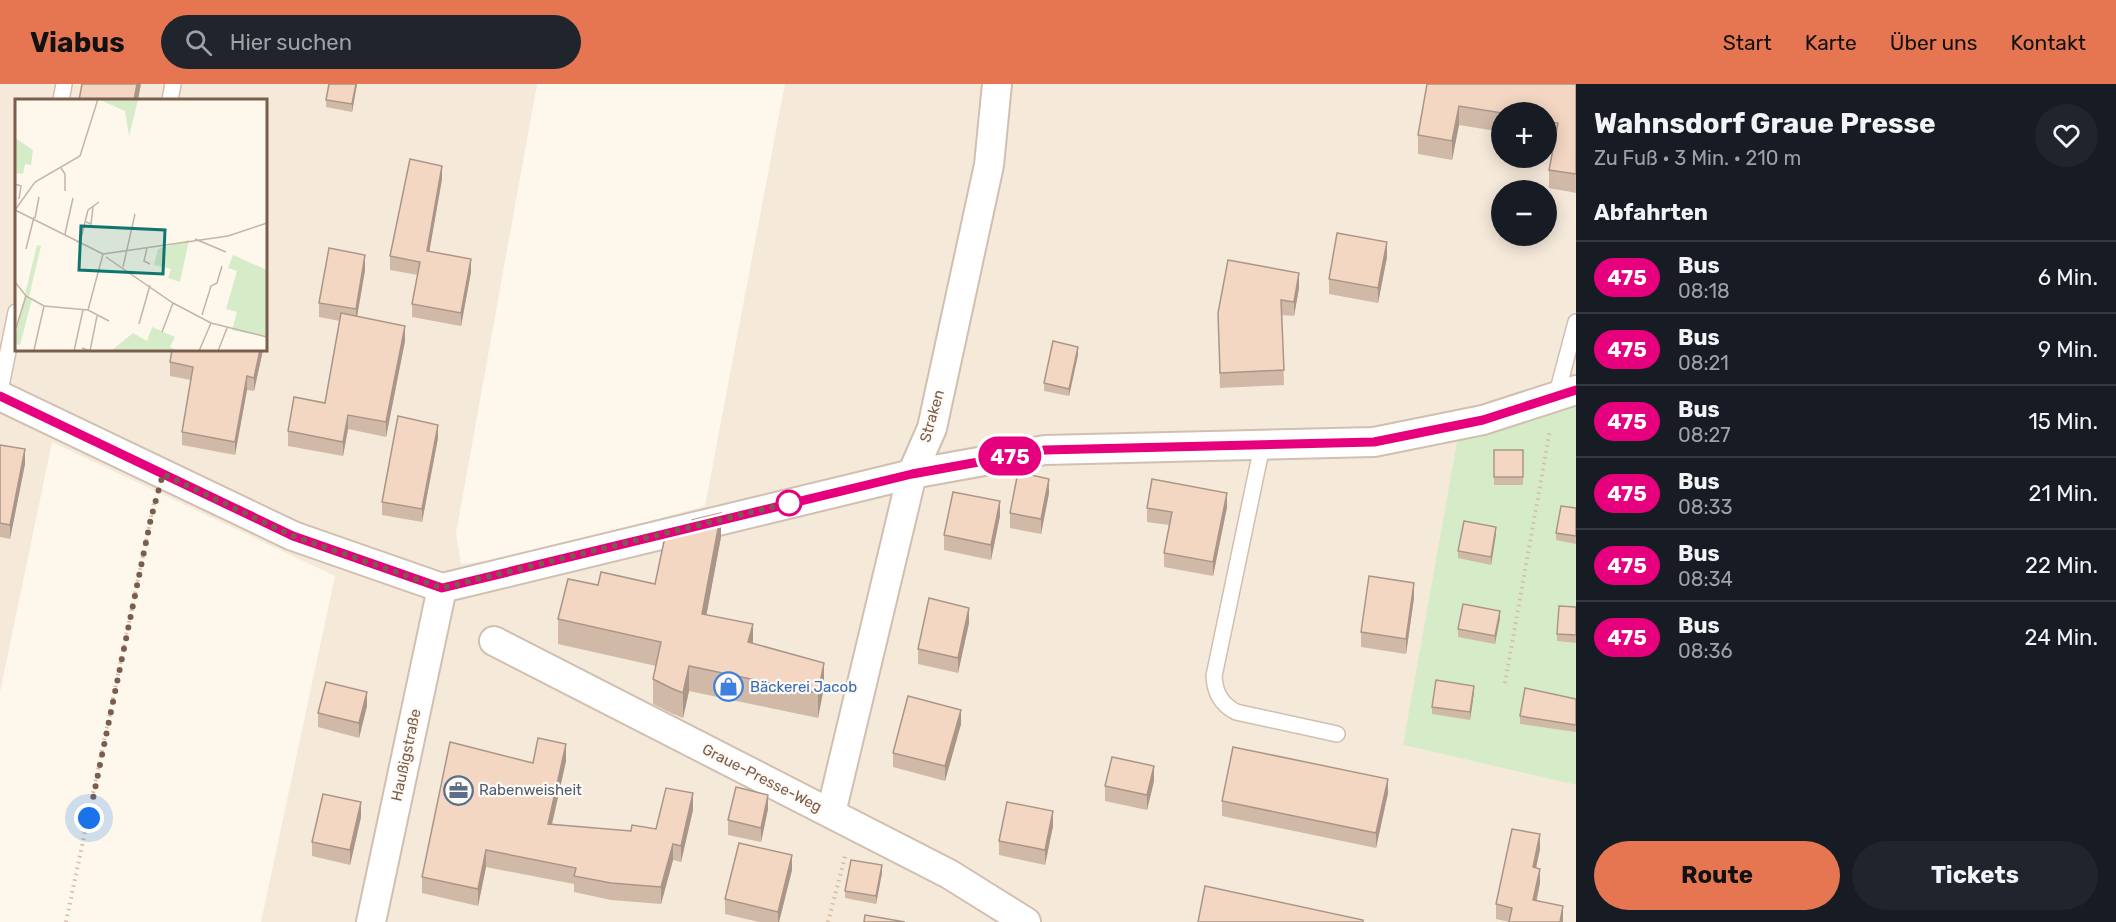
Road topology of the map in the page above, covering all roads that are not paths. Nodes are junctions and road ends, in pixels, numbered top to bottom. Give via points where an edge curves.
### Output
1 (64, 84) edge
2 (173, 84) edge
3 (997, 84) edge
4 (61, 99) edge
5 (170, 99) edge
6 (15, 317) edge
7 (1576, 322) edge
8 (0, 391) edge
9 (1566, 393) edge
10 (0, 396) edge
11 (1262, 446) junction
12 (912, 474) junction
13 (442, 588) junction
14 (494, 641) dead end
15 (1337, 734) dead end
16 (842, 819) junction
17 (371, 922) edge
18 (1026, 922) edge

1 - 4 lane
2 - 5 lane
3 - 12 street, Straken via 989,165 932,428
6 - 8 lane
7 - 9 lane
9 - 11 street via 1483,420 1374,442
10 - 13 street via 293,536
11 - 12 street via 1045,450
11 - 15 lane via 1214,676 1215,687 1227,708 1236,712
12 - 13 street
12 - 16 street, Straken
13 - 17 street, Haußigstraße
14 - 16 street, Graue-Presse-Weg
16 - 18 street, Graue-Presse-Weg via 949,874

